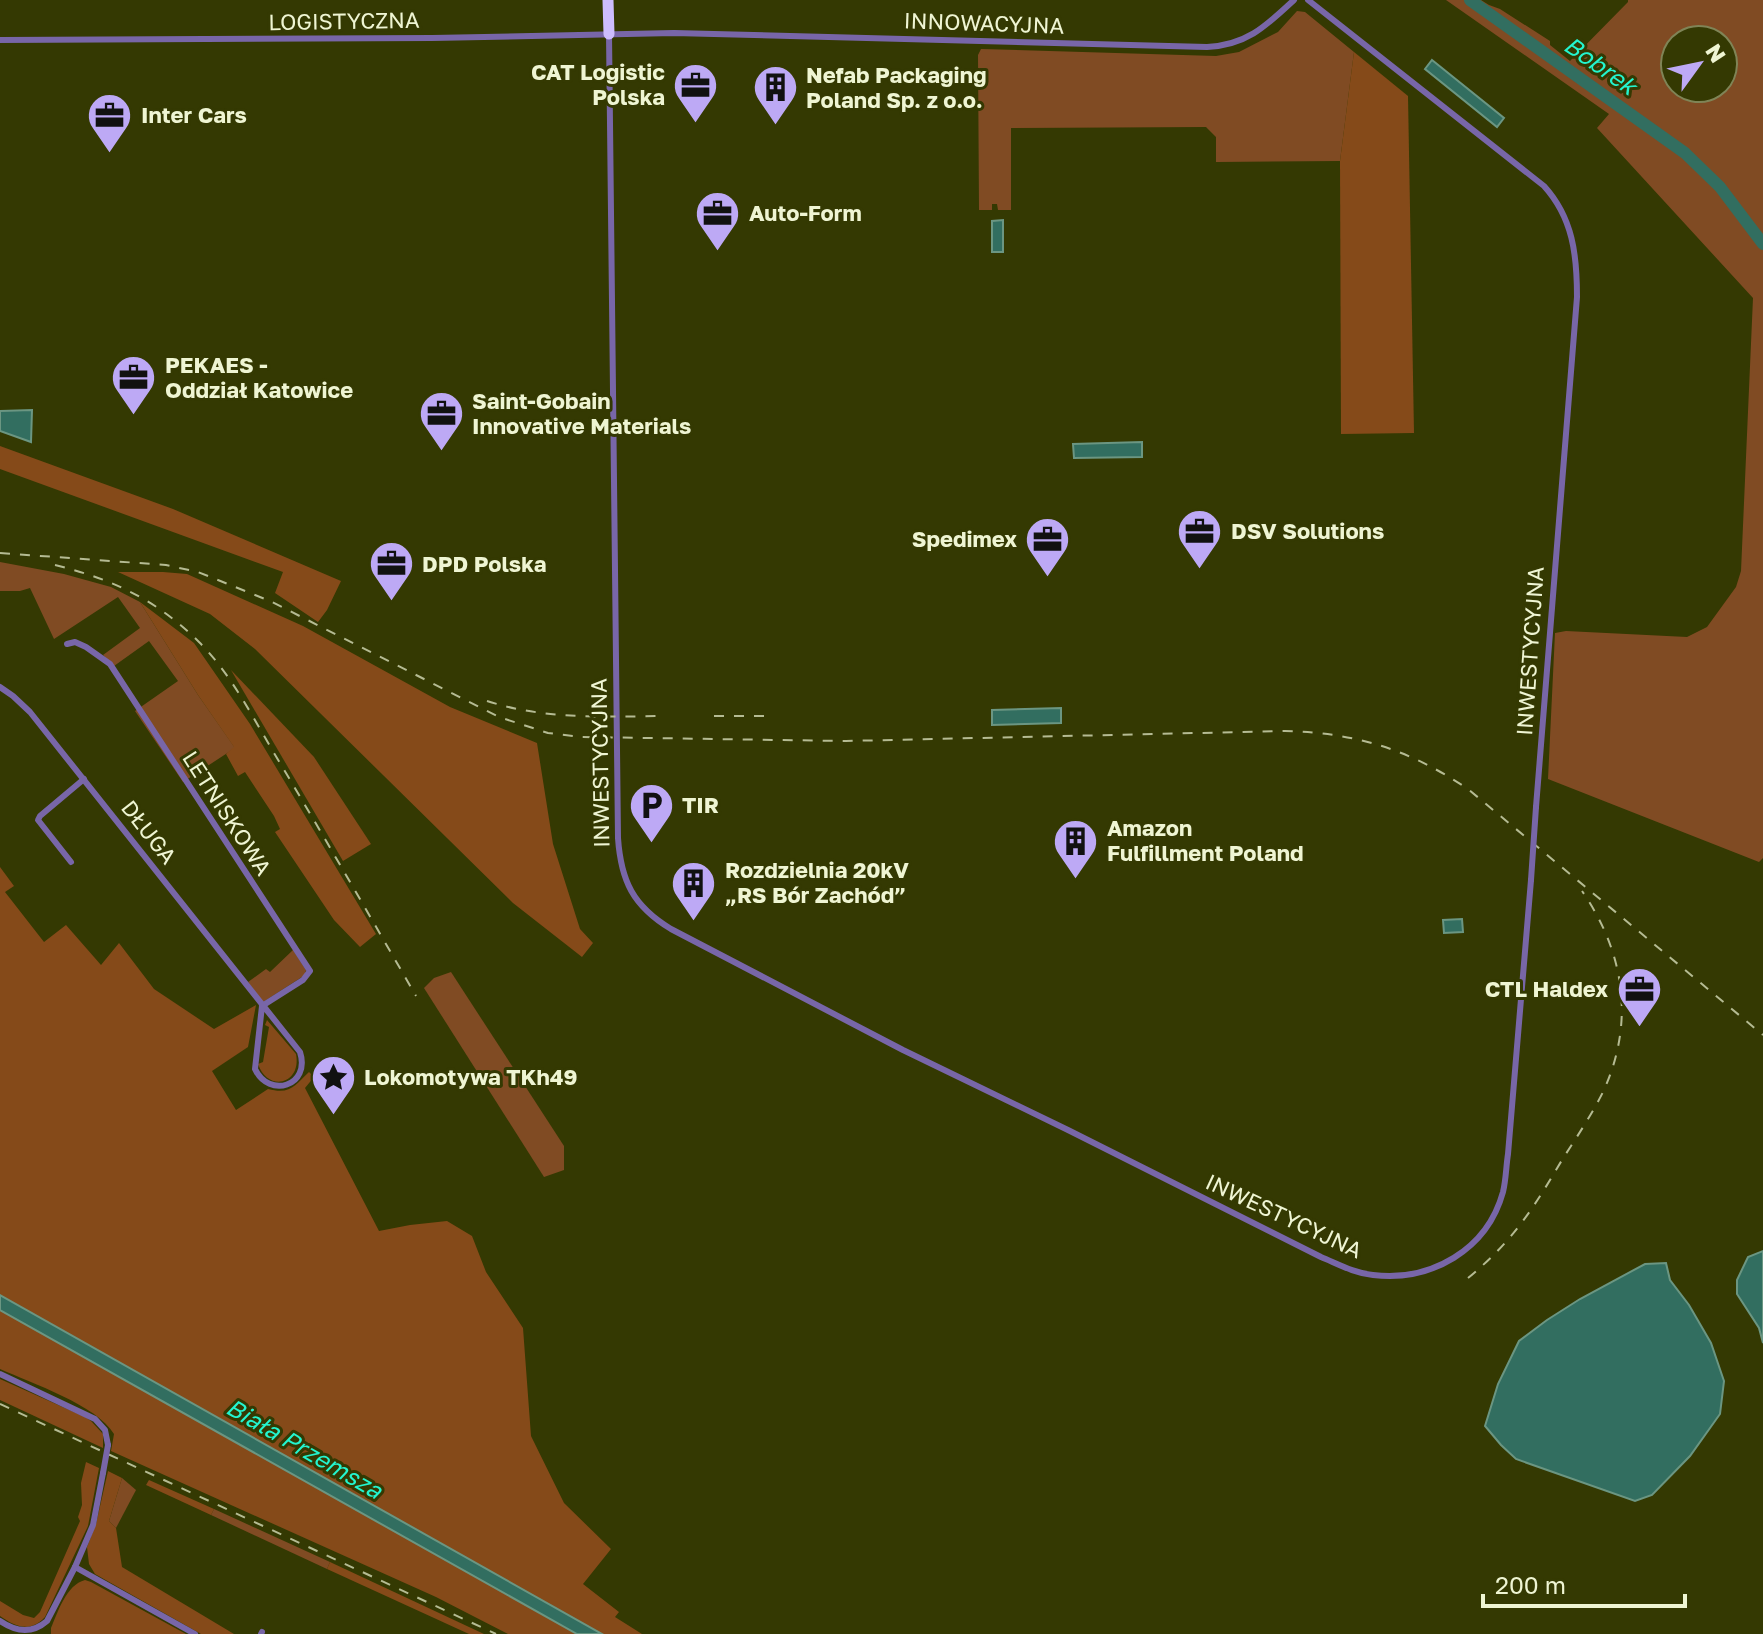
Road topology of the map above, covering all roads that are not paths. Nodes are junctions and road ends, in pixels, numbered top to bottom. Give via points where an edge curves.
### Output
1 (608, 0) edge
2 (1294, 0) edge
3 (1308, 0) edge
4 (609, 34) junction
5 (0, 40) edge
6 (67, 644) dead end
7 (0, 687) edge
8 (84, 779) junction
9 (71, 862) dead end
10 (262, 1006) junction
11 (0, 1374) edge
12 (75, 1567) junction
13 (0, 1621) edge
14 (195, 1634) edge

1 - 4 highway
2 - 4 street, INNOWACYJNA via 1252,36 1217,47
3 - 4 street, INWESTYCYJNA, bridge via 1544,186 1562,208 1577,274 1503,1191 1487,1225 1456,1258 1429,1270 1391,1276 1371,1275 1321,1257 903,1050 671,929 633,896 622,870 618,838
4 - 5 street, LOGISTYCZNA
6 - 10 street, LETNISKOWA via 86,647 110,664 310,971
7 - 8 street, DŁUGA via 30,712
8 - 9 street via 38,820
8 - 10 street, DŁUGA
10 - 10 street, DŁUGA via 255,1069 268,1084 285,1085 302,1069 302,1058
11 - 12 street, bridge via 95,1419 105,1430 108,1445 93,1525
12 - 13 street via 43,1626 20,1632
12 - 14 street

